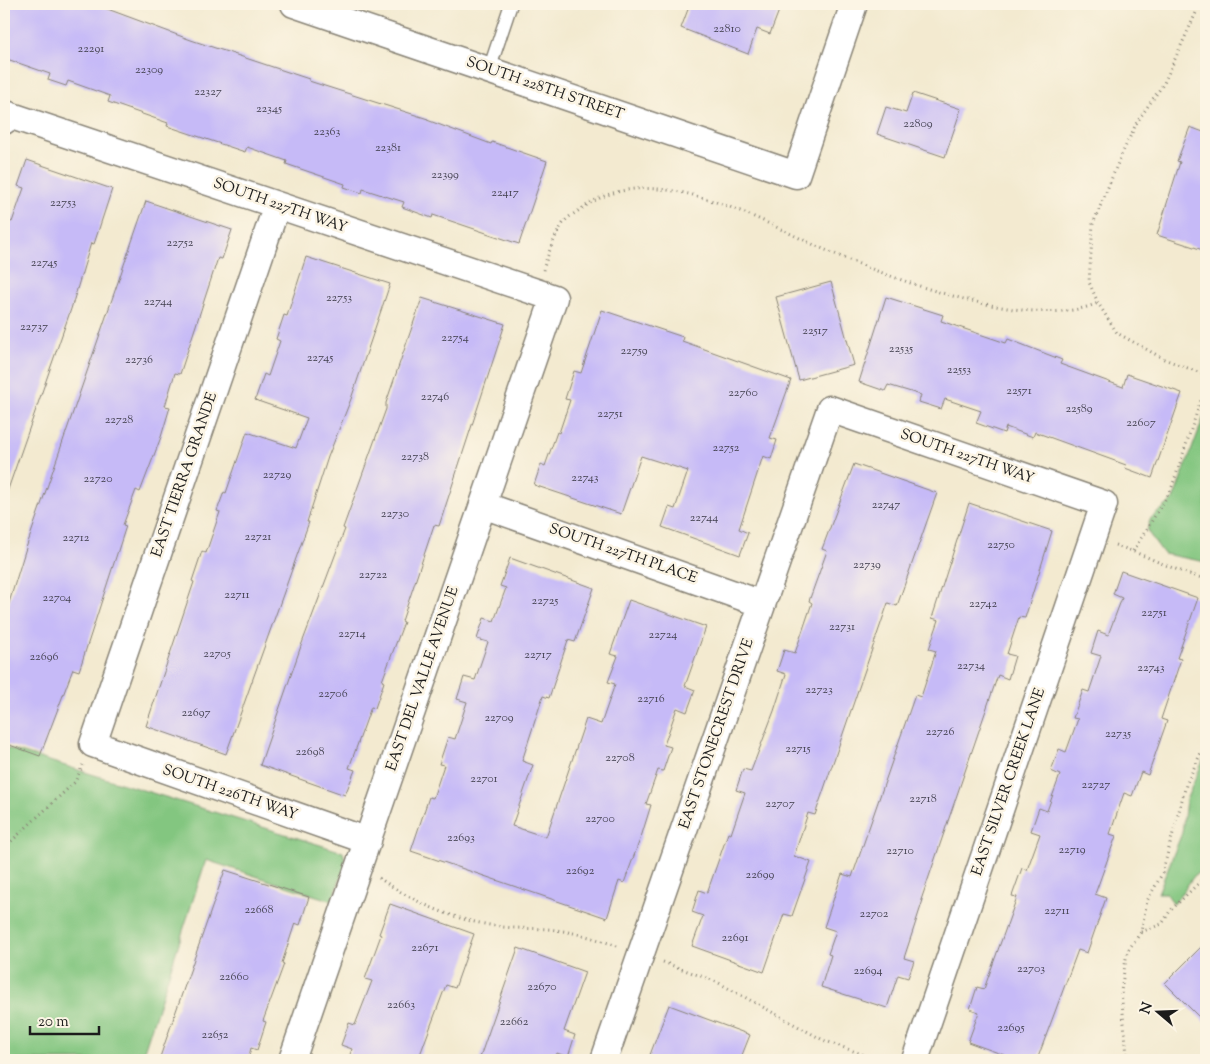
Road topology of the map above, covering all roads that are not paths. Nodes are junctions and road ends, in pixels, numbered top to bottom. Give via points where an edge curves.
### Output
1 (294, 4) edge
2 (511, 4) edge
3 (854, 4) edge
4 (489, 70) junction
5 (5, 117) edge
6 (277, 205) junction
7 (545, 295) joint
8 (830, 409) joint
9 (1104, 504) joint
10 (483, 505) junction
11 (762, 604) junction
12 (93, 744) joint
13 (368, 841) junction
14 (292, 1060) edge
15 (604, 1060) edge
16 (915, 1060) edge

1 - 4 street, SOUTH 228TH STREET
2 - 4 lane
3 - 4 street, SOUTH 228TH STREET via 796,175
5 - 6 street, SOUTH 227TH WAY
6 - 7 street, SOUTH 227TH WAY
6 - 12 street, EAST TIERRA GRANDE
7 - 10 street, EAST DEL VALLE AVENUE
8 - 9 street, SOUTH 227TH WAY
8 - 11 street, EAST STONECREST DRIVE
9 - 16 street, EAST SILVER CREEK LANE
10 - 11 street, SOUTH 227TH PLACE
10 - 13 street, EAST DEL VALLE AVENUE
11 - 15 street, EAST STONECREST DRIVE
12 - 13 street, SOUTH 226TH WAY
13 - 14 street, EAST DEL VALLE AVENUE

